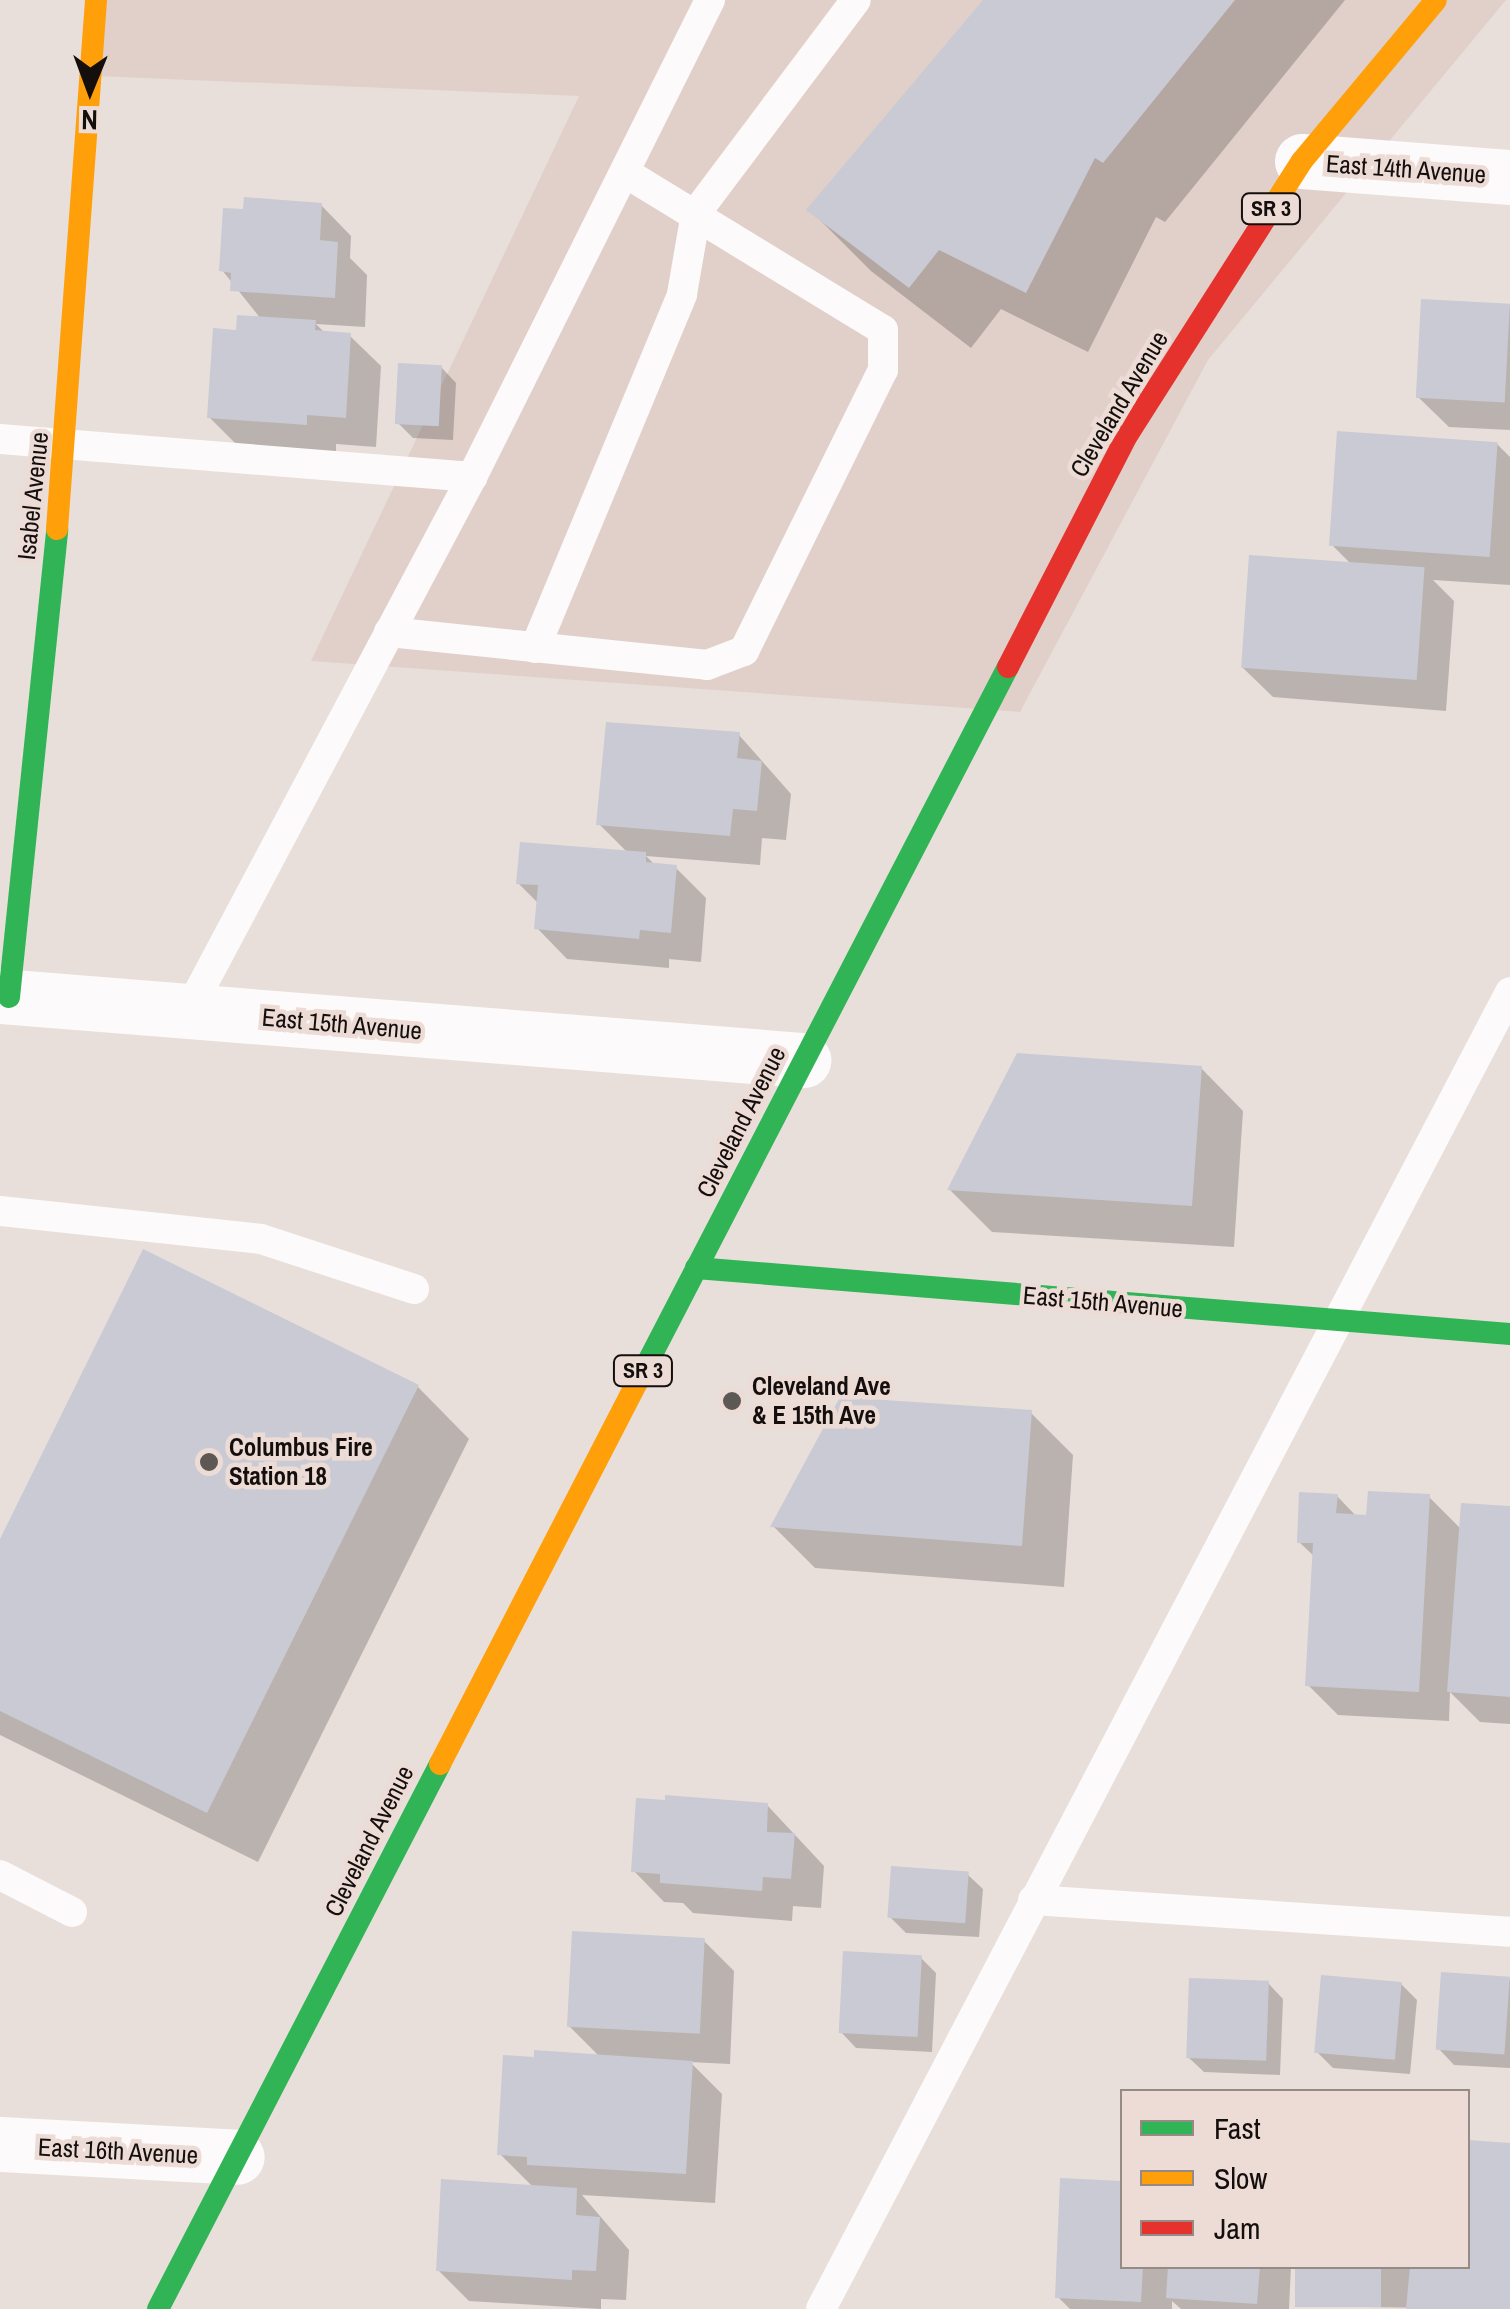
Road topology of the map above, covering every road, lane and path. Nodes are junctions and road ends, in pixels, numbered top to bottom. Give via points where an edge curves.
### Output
1 (96, 0) edge
2 (710, 0) edge
3 (856, 0) edge
4 (1436, 0) edge
5 (1302, 161) junction
6 (626, 173) junction
7 (1510, 178) edge
8 (696, 213) junction
9 (0, 439) edge
10 (66, 444) junction
11 (472, 478) junction
12 (389, 632) junction
13 (535, 648) junction
14 (1510, 992) edge
15 (5, 996) edge
16 (188, 1012) junction
17 (804, 1060) junction
18 (0, 1212) edge
19 (696, 1268) junction
20 (414, 1289) dead end
21 (1334, 1322) junction
22 (1510, 1334) edge
23 (0, 1875) edge
24 (1033, 1900) junction
25 (72, 1912) dead end
26 (1510, 1932) edge
27 (0, 2144) edge
28 (236, 2157) junction
29 (158, 2309) edge
30 (821, 2309) edge

1 - 10 main road, Isabel Avenue
2 - 6 lane
3 - 8 lane
4 - 5 main road, Cleveland Avenue / SR 3
5 - 7 street, East 14th Avenue
5 - 17 main road, Cleveland Avenue / SR 3 via 1128,434
6 - 8 lane
6 - 11 lane
8 - 13 lane via 682,294
8 - 13 lane via 883,330 882,370 744,652 707,665
9 - 10 lane
10 - 11 lane
10 - 15 main road, Isabel Avenue
11 - 12 lane
12 - 13 lane
12 - 16 lane
14 - 21 lane
15 - 16 street, East 15th Avenue
16 - 17 street, East 15th Avenue
17 - 19 main road, Cleveland Avenue / SR 3
18 - 20 lane via 260,1240
19 - 21 main road, East 15th Avenue
19 - 28 main road, Cleveland Avenue / SR 3
21 - 22 main road, East 15th Avenue
21 - 24 lane
23 - 25 lane
24 - 26 lane
24 - 30 lane
27 - 28 street, East 16th Avenue
28 - 29 main road, Cleveland Avenue / SR 3

